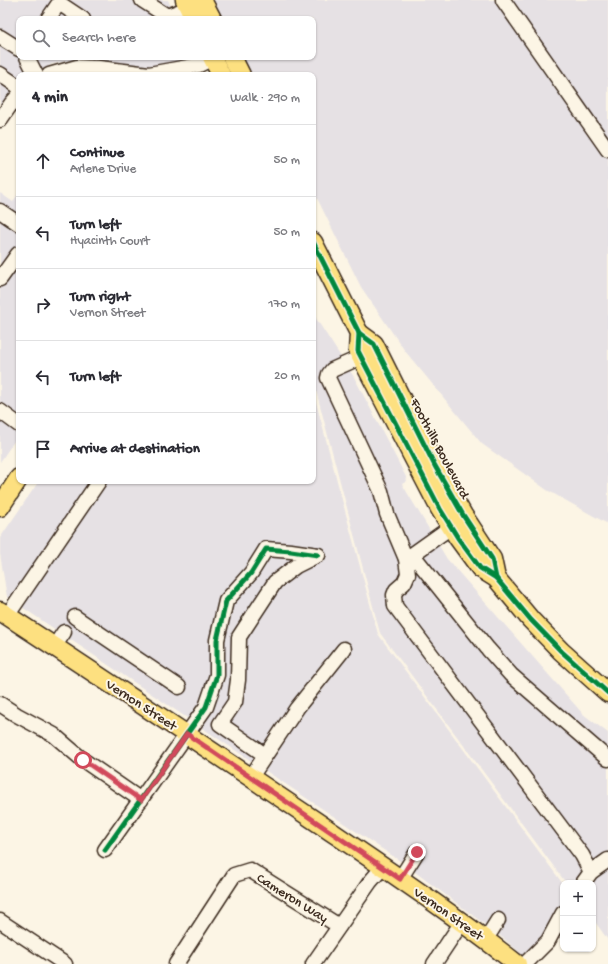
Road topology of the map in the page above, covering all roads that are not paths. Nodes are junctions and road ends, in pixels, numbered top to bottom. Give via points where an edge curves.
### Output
1 (142, 0) edge
2 (503, 0) edge
3 (192, 7) edge
4 (50, 16) edge
5 (79, 16) edge
6 (207, 16) edge
7 (0, 37) edge
8 (16, 47) edge
9 (28, 60) edge
10 (209, 60) edge
11 (214, 60) edge
12 (233, 60) edge
13 (111, 63) edge
14 (34, 72) edge
15 (60, 72) edge
16 (142, 72) edge
17 (160, 72) edge
18 (220, 72) edge
19 (239, 72) edge
20 (0, 74) edge
21 (16, 85) edge
22 (16, 99) edge
23 (0, 120) edge
24 (608, 150) edge
25 (0, 211) edge
26 (16, 222) edge
27 (316, 249) edge
28 (16, 257) edge
29 (0, 279) edge
30 (359, 333) junction
31 (361, 357) junction
32 (0, 412) edge
33 (16, 422) edge
34 (16, 483) edge
35 (97, 484) edge
36 (0, 507) edge
37 (451, 527) junction
38 (410, 557) junction
39 (496, 578) junction
40 (4, 614) edge
41 (75, 617) dead end
42 (64, 632) dead end
43 (54, 647) junction
44 (344, 649) dead end
45 (179, 687) dead end
46 (608, 693) edge
47 (0, 704) edge
48 (187, 734) junction
49 (265, 755) junction
50 (608, 759) edge
51 (251, 777) junction
52 (141, 800) junction
53 (105, 850) dead end
54 (417, 852) dead end
55 (608, 860) edge
56 (383, 867) junction
57 (587, 877) edge
58 (400, 879) junction
59 (561, 916) edge
60 (498, 920) dead end
61 (0, 921) edge
62 (462, 922) junction
63 (339, 926) junction
64 (486, 939) junction
65 (65, 964) edge
66 (176, 964) edge
67 (313, 964) edge
68 (434, 964) edge
69 (517, 964) edge
70 (525, 964) edge

1 - 3 street via 167,16
2 - 24 street
3 - 6 main road
4 - 5 street via 59,2
7 - 8 street
9 - 14 street
10 - 17 street via 199,65
11 - 18 main road
12 - 19 main road
13 - 15 street via 99,68 77,67
13 - 16 street
20 - 21 street
22 - 23 street
25 - 26 street
27 - 30 main road, Foothills Boulevard
28 - 29 street
30 - 31 main road, Foothills Boulevard via 358,351
30 - 39 main road, Foothills Boulevard via 374,344 435,466 492,559
31 - 37 main road, Foothills Boulevard
31 - 38 street via 332,370 328,378 380,491 386,514
32 - 33 street
34 - 36 main road
35 - 40 street
37 - 38 street
37 - 39 main road, Foothills Boulevard via 480,568
38 - 50 street via 512,675
38 - 57 street via 408,574 394,595 395,606 582,855
39 - 46 main road, Foothills Boulevard via 556,646
40 - 43 main road, Vernon Street
41 - 45 street
42 - 43 street
43 - 48 main road, Vernon Street
44 - 49 street via 296,708
47 - 52 street via 54,735 83,760
48 - 49 street via 206,707 216,675 217,640 226,601 251,574 266,549 318,556 296,566 275,582 239,637 235,702 220,724
48 - 51 main road, Vernon Street
48 - 52 street
49 - 51 street
51 - 56 main road, Vernon Street
52 - 53 street
54 - 58 street
55 - 57 street
56 - 58 main road, Vernon Street
56 - 63 street
58 - 62 main road, Vernon Street
59 - 70 street via 548,941
60 - 64 street
61 - 65 street
62 - 64 main road, Vernon Street
62 - 68 street
63 - 66 street, Cameron Way via 250,870 234,875
63 - 67 street
64 - 69 main road, Vernon Street

